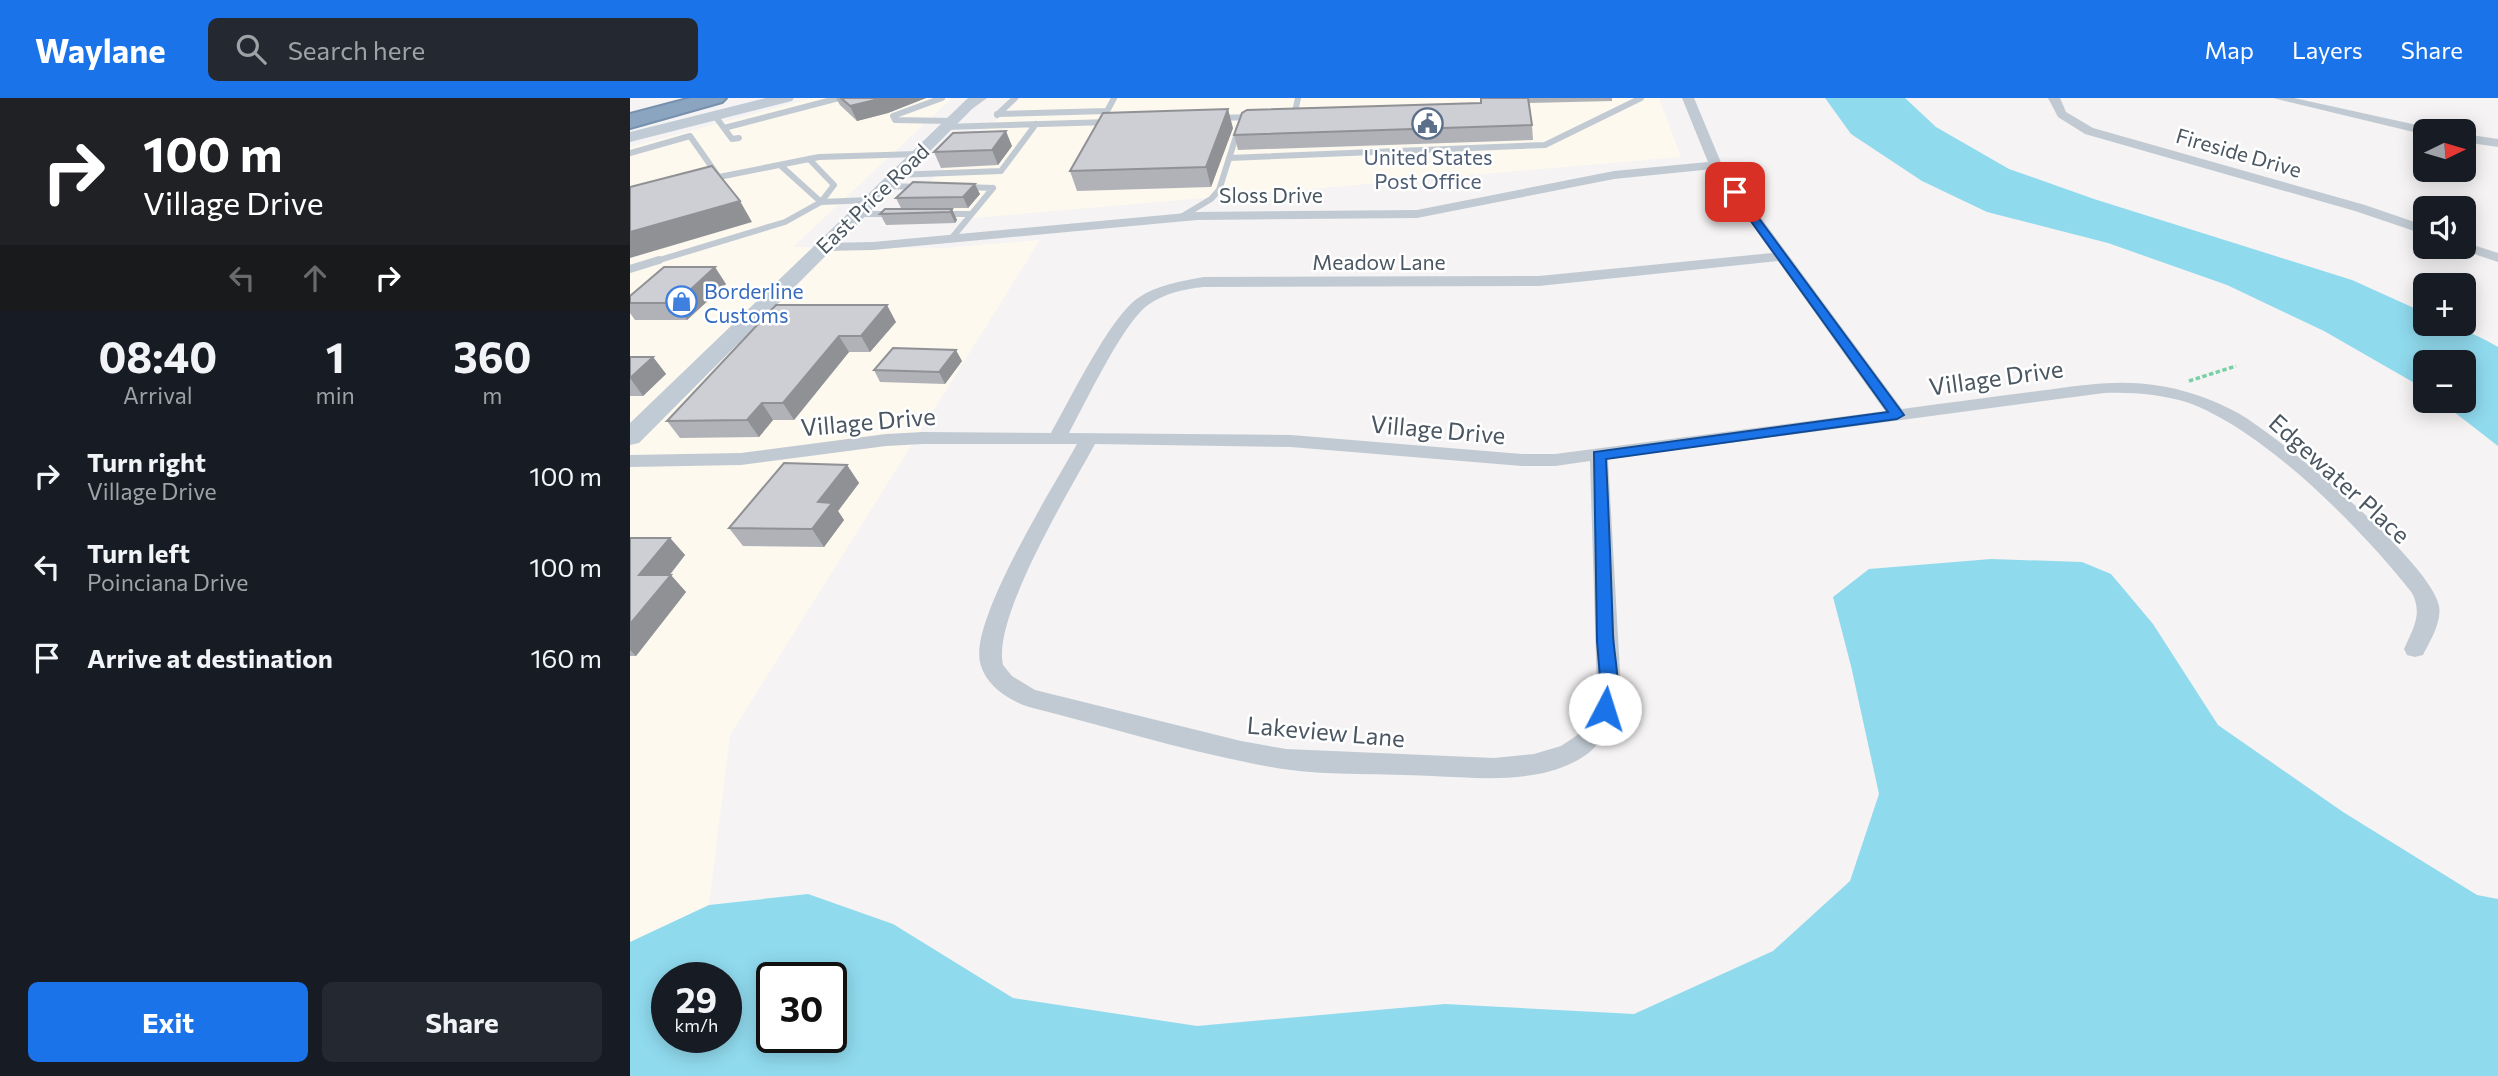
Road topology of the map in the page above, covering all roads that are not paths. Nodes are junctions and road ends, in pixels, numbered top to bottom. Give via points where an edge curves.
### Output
1 (646, 98) edge
2 (786, 98) edge
3 (839, 98) edge
4 (942, 98) edge
5 (1015, 98) edge
6 (1114, 98) edge
7 (1298, 98) edge
8 (1641, 98) edge
9 (1688, 98) edge
10 (2054, 98) edge
11 (2279, 98) edge
12 (820, 100) edge
13 (972, 101) edge
14 (630, 102) edge
15 (716, 110) edge
16 (1107, 111) junction
17 (830, 112) dead end
18 (998, 114) junction
19 (1308, 115) edge
20 (1281, 116) edge
21 (1294, 116) junction
22 (1268, 117) edge
23 (1242, 118) junction
24 (630, 119) edge
25 (1204, 119) edge
26 (1101, 122) junction
27 (1114, 122) edge
28 (1036, 124) junction
29 (983, 126) junction
30 (957, 128) junction
31 (2413, 128) edge
32 (685, 131) junction
33 (630, 137) edge
34 (739, 138) dead end
35 (2476, 140) edge
36 (2498, 143) edge
37 (630, 153) edge
38 (917, 154) junction
39 (1229, 158) junction
40 (809, 159) junction
41 (780, 165) junction
42 (1716, 165) junction
43 (718, 176) junction
44 (706, 180) edge
45 (890, 181) junction
46 (925, 187) edge
47 (952, 187) edge
48 (870, 200) junction
49 (821, 202) junction
50 (856, 214) junction
51 (907, 214) edge
52 (933, 214) edge
53 (971, 214) junction
54 (1181, 217) junction
55 (2413, 227) edge
56 (951, 239) junction
57 (822, 247) junction
58 (2476, 250) edge
59 (1781, 256) junction
60 (2498, 258) edge
61 (630, 269) edge
62 (2161, 389) joint
63 (1897, 415) junction
64 (630, 437) edge
65 (1057, 438) junction
66 (1089, 438) junction
67 (1599, 455) junction
68 (630, 461) edge
69 (2415, 649) dead end

1 - 14 highway
2 - 15 main road
3 - 12 lane
4 - 30 lane via 893,116 895,120
5 - 18 lane
6 - 16 lane
7 - 21 lane
8 - 39 lane via 1545,145
9 - 42 street
10 - 55 street, Fireside Drive via 2061,115 2089,131
11 - 31 street
12 - 15 lane
12 - 17 lane
13 - 30 main road, East Price Road
15 - 24 highway
15 - 32 main road
15 - 34 lane via 732,139
16 - 18 lane
16 - 26 lane
18 - 29 lane
19 - 21 lane
20 - 21 lane
22 - 23 lane
23 - 25 lane
23 - 39 lane
26 - 27 lane
26 - 28 lane
28 - 29 lane
28 - 45 lane via 1001,171
29 - 30 lane
30 - 38 main road, East Price Road
32 - 33 main road
32 - 37 lane
32 - 43 lane
35 - 36 street
38 - 40 lane
38 - 45 main road, East Price Road
39 - 54 lane via 1219,190
40 - 41 lane
40 - 49 lane via 834,185
41 - 43 lane
41 - 49 lane
42 - 54 street, Sloss Drive via 1592,178 1417,214
42 - 59 street
43 - 44 lane
45 - 46 lane
45 - 48 main road, East Price Road
47 - 53 lane via 993,188
48 - 49 lane
48 - 50 main road, East Price Road
49 - 61 lane via 786,222
50 - 51 lane
50 - 57 main road, East Price Road
52 - 53 lane
53 - 56 lane
54 - 56 street, Sloss Drive
56 - 57 street, Sloss Drive
57 - 64 main road, East Price Road
58 - 60 street
59 - 63 street
59 - 65 street, Meadow Lane via 1539,281 1204,282 1165,289 1126,316
62 - 63 street, Village Drive via 2104,388
62 - 69 street, Edgewater Place via 2221,411 2273,445 2381,544 2428,603 2428,619
63 - 67 street, Village Drive
65 - 66 street, Village Drive
65 - 68 street, Village Drive via 911,438 741,459
66 - 67 street, Village Drive via 1291,441 1522,460
66 - 67 street, Lakeview Lane via 1006,599 991,639 990,660 997,676 1010,688 1029,698 1274,757 1494,768 1553,762 1578,749 1605,709 1609,690

